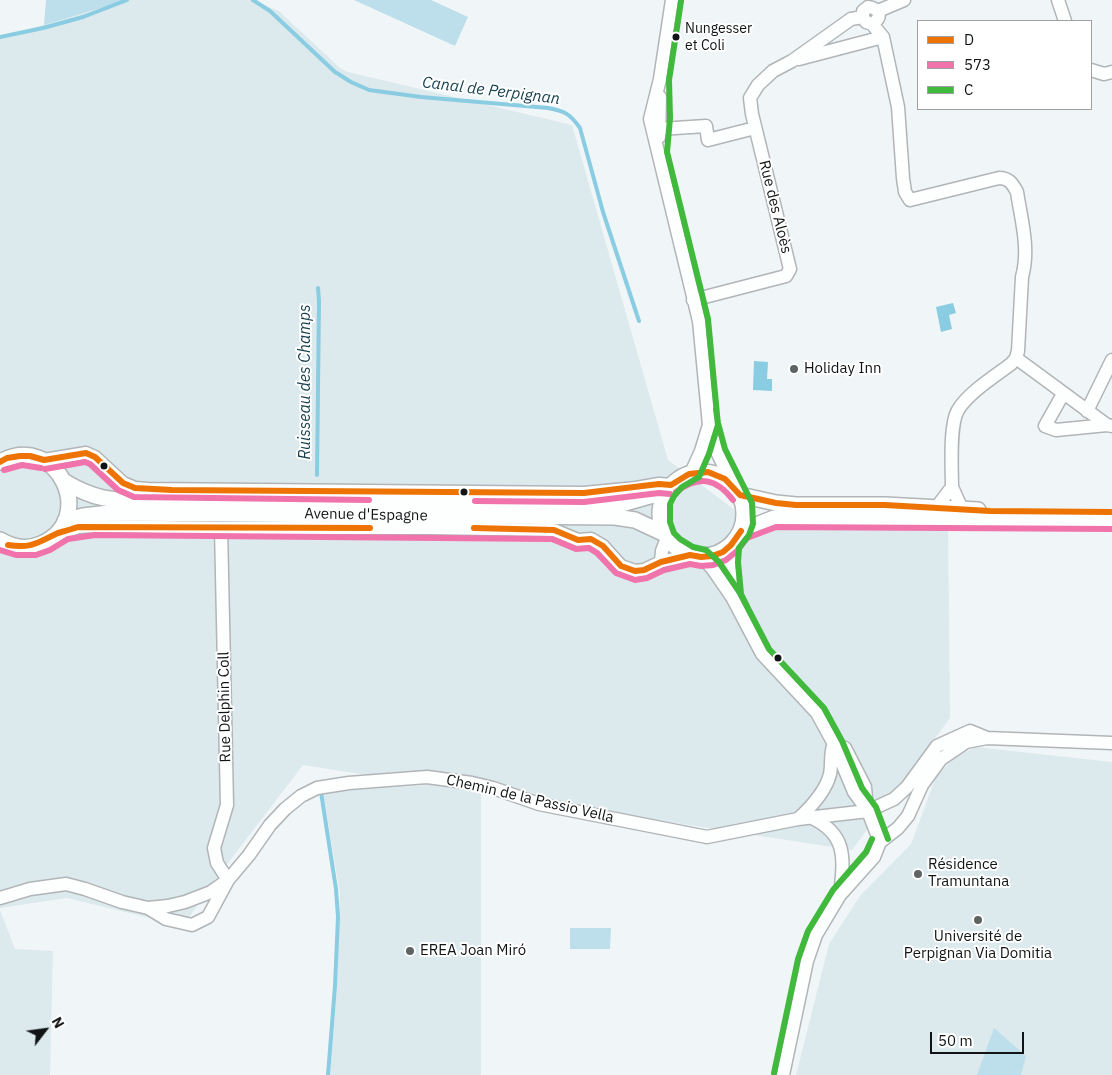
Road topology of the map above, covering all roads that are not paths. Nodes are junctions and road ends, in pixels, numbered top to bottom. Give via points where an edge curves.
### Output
1 (672, 0) edge
2 (904, 0) edge
3 (1058, 0) edge
4 (876, 6) edge
5 (1065, 20) edge
6 (867, 21) junction
7 (883, 37) junction
8 (792, 61) junction
9 (1092, 70) edge
10 (1112, 72) edge
11 (660, 79) junction
12 (755, 128) junction
13 (660, 129) junction
14 (658, 153) junction
15 (693, 300) junction
16 (1016, 358) junction
17 (1112, 360) edge
18 (1063, 394) junction
19 (1087, 411) junction
20 (709, 425) junction
21 (1109, 426) edge
22 (44, 460) junction
23 (0, 462) edge
24 (691, 473) junction
25 (65, 482) junction
26 (952, 487) junction
27 (669, 488) junction
28 (737, 490) junction
29 (936, 508) junction
30 (962, 509) junction
31 (1112, 512) edge
32 (1112, 520) edge
33 (65, 521) junction
34 (221, 528) junction
35 (741, 531) junction
36 (56, 535) junction
37 (666, 536) junction
38 (3, 545) edge
39 (732, 545) junction
40 (696, 556) junction
41 (661, 562) junction
42 (732, 597) junction
43 (987, 738) junction
44 (834, 744) junction
45 (1112, 744) edge
46 (868, 811) junction
47 (804, 818) junction
48 (880, 842) junction
49 (228, 880) junction
50 (840, 895) junction
51 (0, 898) edge
52 (148, 908) junction
53 (783, 1075) edge

1 - 11 street
2 - 4 street
3 - 5 street
4 - 6 street via 863,11
6 - 7 street
6 - 8 street, Rue des Aloès via 850,19
7 - 8 street, Rue des Aloès
7 - 16 street via 898,107 902,178 910,200 999,178 1012,183 1017,192 1026,250
8 - 12 street, Rue des Aloès via 773,71 750,98
9 - 10 street via 1104,74
11 - 13 street
11 - 14 street via 650,119
12 - 13 street via 708,140 706,126
12 - 15 street, Rue des Aloès via 790,269 786,276
13 - 14 street
14 - 15 street
15 - 20 street via 699,321
16 - 18 street
16 - 26 street via 957,411 953,430
17 - 19 street
18 - 19 street
18 - 21 street via 1045,426 1056,430
19 - 21 street
20 - 24 street
20 - 28 street via 717,452
22 - 23 main road via 20,456
22 - 25 main road
22 - 27 street, Avenue d'Espagne via 86,453 95,457 123,484 148,489 584,492 659,484
24 - 27 main road
24 - 28 main road via 714,473
25 - 27 main road, Avenue d'Espagne via 89,495 110,500 597,506 625,503
25 - 33 main road via 69,505
26 - 29 street
26 - 30 street
27 - 37 main road via 660,512
28 - 29 main road via 776,503 796,505
28 - 35 main road via 745,513
29 - 30 main road
30 - 31 main road
32 - 35 main road via 774,518
33 - 36 main road
33 - 37 main road, Avenue d'Espagne via 109,513 615,517 635,520
34 - 36 street, Avenue d'Espagne via 78,527
34 - 41 street, Avenue d'Espagne via 554,530 578,540 591,539 603,546 621,566 635,571
34 - 49 street, Rue Delphin Coll via 227,805 214,848 217,863
35 - 39 main road
36 - 38 main road via 37,546
37 - 40 main road via 674,546
37 - 41 street
39 - 40 main road via 712,556
39 - 42 street via 729,562
40 - 41 street, Avenue d'Espagne
40 - 42 street via 712,568
42 - 44 street via 762,654 817,713
43 - 45 street, Chemin de la Passio Vella
43 - 46 street, Chemin de la Passio Vella via 970,732 937,746 894,799
43 - 48 street, Chemin de la Passio Vella via 966,742 941,759 922,785 908,816
44 - 46 street via 845,748 865,786
44 - 47 street via 828,779
46 - 47 street, Chemin de la Passio Vella
46 - 48 street
47 - 49 street, Chemin de la Passio Vella via 708,837 539,804 468,783 427,777 349,783 310,790 285,809
47 - 50 street via 826,826 839,843 844,868
48 - 50 street, Chemin de la Passio Vella via 874,857
49 - 52 street, Chemin de la Passio Vella via 212,892 185,902
49 - 52 street via 208,917 192,926 166,919
50 - 53 street, Chemin de la Passio Vella via 816,935 807,961
51 - 52 street, Chemin de la Passio Vella via 30,889 66,884

